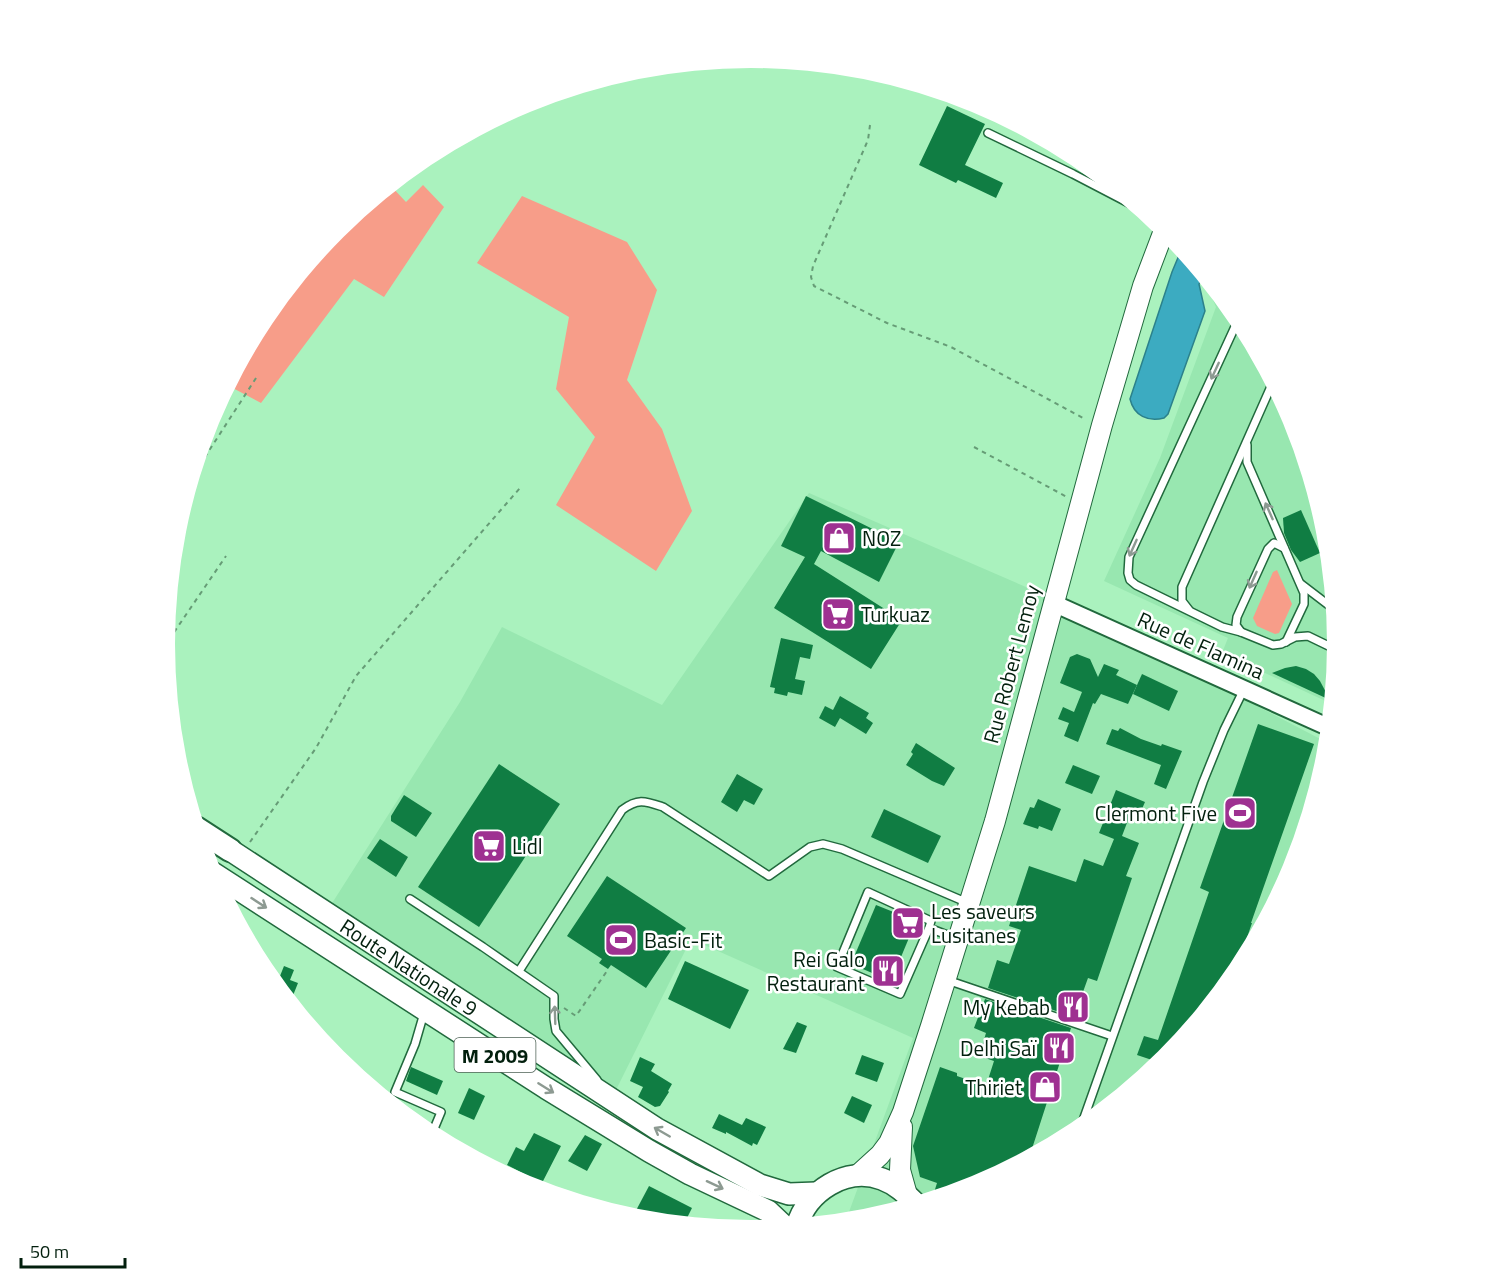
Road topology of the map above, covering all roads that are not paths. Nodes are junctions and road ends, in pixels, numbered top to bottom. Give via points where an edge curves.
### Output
1 (988, 133) dead end
2 (1109, 193) edge
3 (1161, 238) edge
4 (1234, 330) edge
5 (1269, 391) edge
6 (1248, 436) junction
7 (1286, 550) junction
8 (1300, 583) junction
9 (1053, 603) junction
10 (1326, 603) edge
11 (1190, 612) junction
12 (1241, 632) junction
13 (1286, 642) junction
14 (1328, 646) edge
15 (1244, 689) junction
16 (1322, 724) edge
17 (207, 835) edge
18 (234, 853) joint
19 (226, 881) edge
20 (410, 899) dead end
21 (969, 903) junction
22 (929, 928) junction
23 (958, 939) junction
24 (519, 971) junction
25 (945, 979) junction
26 (424, 1010) junction
27 (1112, 1036) junction
28 (626, 1109) junction
29 (903, 1112) junction
30 (1086, 1113) edge
31 (435, 1126) edge
32 (858, 1175) junction
33 (816, 1193) junction
34 (910, 1198) edge
35 (911, 1198) edge
36 (801, 1218) edge
37 (777, 1219) edge

1 - 2 lane
3 - 9 main road, Rue Robert Lemoy via 1143,286
4 -> 11 lane via 1129,557 1130,580
5 - 6 lane
7 -> 6 lane via 1247,462
6 - 11 lane via 1182,587 1182,601
7 - 8 lane
7 -> 12 lane via 1274,543 1268,549 1237,617 1236,625
8 - 10 lane
8 - 13 lane via 1305,598
9 - 15 street, Rue de Flamina
9 - 21 main road, Rue Robert Lemoy
11 - 12 lane
12 - 13 lane via 1273,645
13 - 14 lane via 1308,636
15 - 16 street, Rue de Flamina
15 - 27 lane via 1203,782
17 - 18 highway, Route Nationale 9 / M 2009
18 - 28 main road, Route Nationale 9 / M 2009
19 -> 26 main road, M 2009
20 - 24 lane
21 - 23 main road, Rue Robert Lemoy
21 - 24 lane via 823,844 810,847 769,876 663,807 634,802 622,810
22 - 22 lane via 931,921 868,892 837,968 900,994
22 - 23 lane
23 - 25 main road, Rue Robert Lemoy
28 -> 24 lane via 556,1031 554,996
25 - 27 lane
25 - 29 main road, Rue Robert Lemoy
26 - 31 lane via 395,1092 441,1112
26 -> 37 main road, M 2009 via 649,1151 768,1211
27 - 30 lane
33 -> 28 main road, Route Nationale 9 / M 2009 via 789,1194 760,1185
29 - 32 main road, Rue Robert Lemoy via 889,1143
29 - 35 main road, Rue Robert Lemoy via 900,1170
32 - 33 main road via 829,1184
32 - 34 main road via 896,1185
33 - 36 main road

